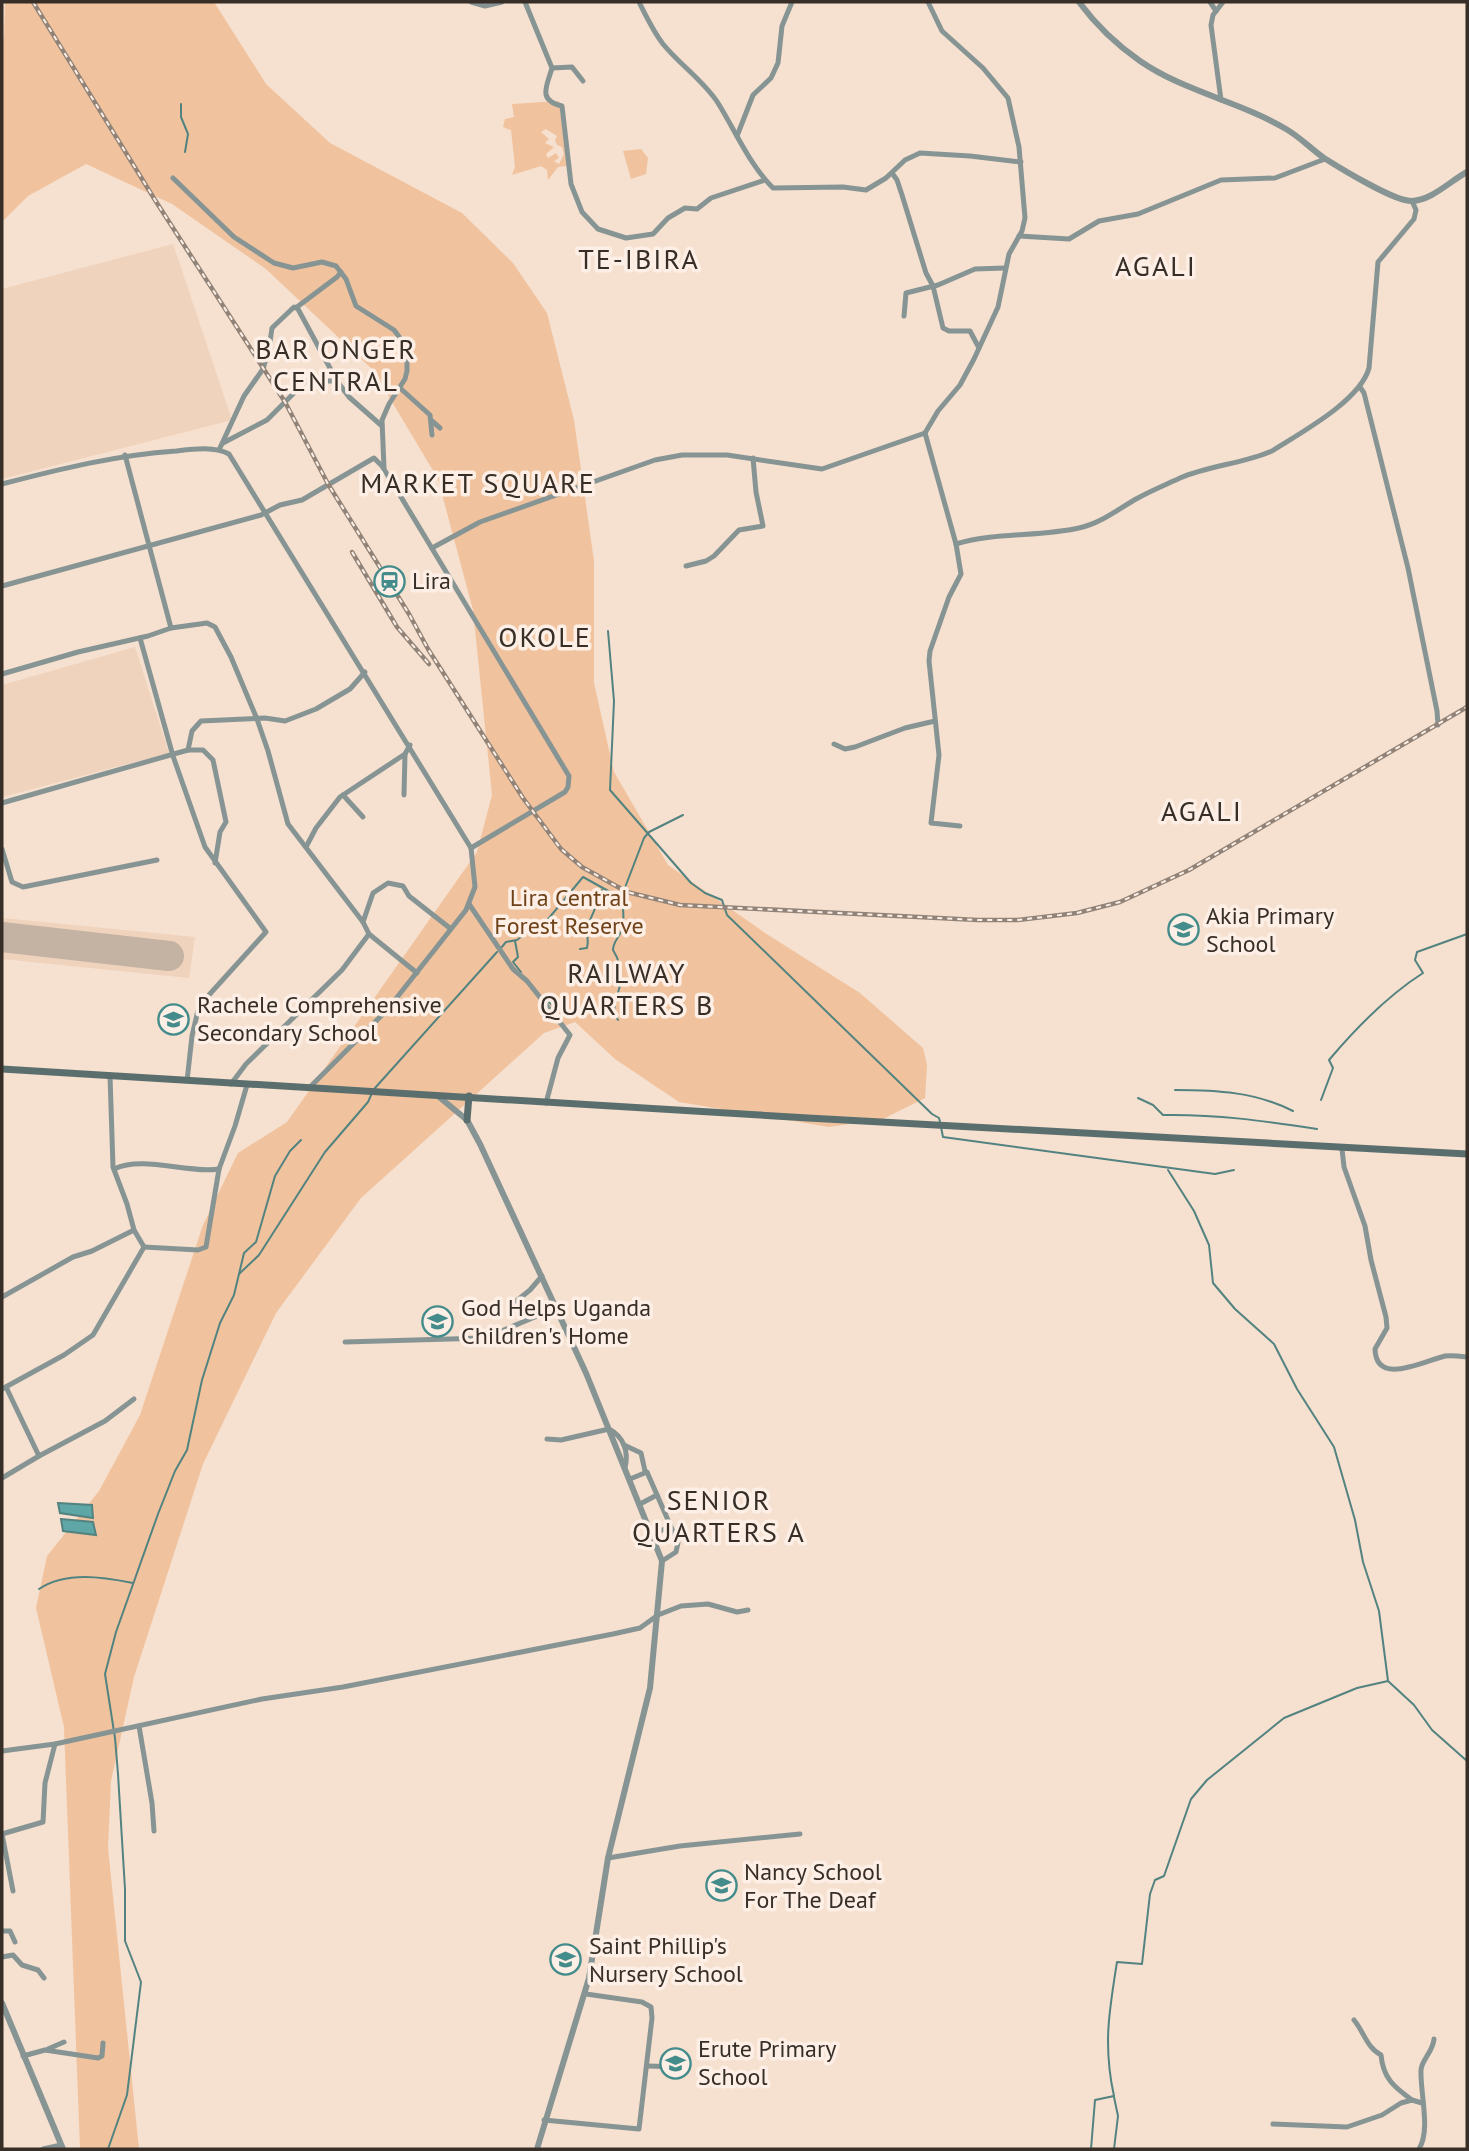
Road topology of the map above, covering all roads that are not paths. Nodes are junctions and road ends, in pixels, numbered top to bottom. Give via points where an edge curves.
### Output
1 (471, 2) edge
2 (502, 2) edge
3 (525, 2) edge
4 (639, 2) edge
5 (792, 2) edge
6 (928, 2) edge
7 (1079, 2) edge
8 (1210, 2) edge
9 (1223, 2) edge
10 (1216, 11) junction
11 (552, 68) junction
12 (583, 80) dead end
13 (1221, 100) junction
14 (737, 136) junction
15 (1325, 159) junction
16 (1021, 162) junction
17 (1467, 172) edge
18 (892, 173) junction
19 (173, 178) dead end
20 (765, 180) junction
21 (1412, 201) junction
22 (1019, 236) junction
23 (1005, 268) junction
24 (339, 275) junction
25 (933, 286) junction
26 (296, 307) junction
27 (904, 316) dead end
28 (979, 348) junction
29 (337, 380) junction
30 (1360, 387) junction
31 (400, 388) junction
32 (432, 421) junction
33 (382, 426) junction
34 (440, 428) dead end
35 (925, 433) junction
36 (432, 435) dead end
37 (223, 443) junction
38 (219, 450) junction
39 (125, 455) junction
40 (753, 458) junction
41 (385, 471) junction
42 (2, 484) edge
43 (266, 512) junction
44 (957, 544) junction
45 (148, 545) junction
46 (432, 548) junction
47 (686, 566) dead end
48 (2, 586) edge
49 (171, 628) junction
50 (140, 638) junction
51 (365, 672) junction
52 (2, 674) edge
53 (257, 719) junction
54 (935, 721) junction
55 (1437, 726) dead end
56 (834, 744) dead end
57 (410, 746) junction
58 (188, 750) junction
59 (405, 754) junction
60 (173, 755) junction
61 (404, 794) dead end
62 (343, 795) junction
63 (2, 803) edge
64 (363, 817) dead end
65 (960, 826) dead end
66 (306, 847) junction
67 (471, 848) junction
68 (2, 849) edge
69 (157, 860) dead end
70 (215, 863) junction
71 (469, 904) junction
72 (363, 922) junction
73 (451, 929) junction
74 (369, 934) junction
75 (417, 973) junction
76 (2, 1069) edge
77 (110, 1076) junction
78 (187, 1081) junction
79 (230, 1084) junction
80 (247, 1085) junction
81 (309, 1088) junction
82 (438, 1096) junction
83 (469, 1096) junction
84 (546, 1103) junction
85 (467, 1120) junction
86 (1342, 1149) junction
87 (1467, 1154) edge
88 (114, 1169) junction
89 (219, 1169) junction
90 (134, 1230) junction
91 (144, 1247) junction
92 (541, 1276) junction
93 (2, 1297) edge
94 (515, 1302) dead end
95 (556, 1308) junction
96 (345, 1342) dead end
97 (1467, 1357) edge
98 (4, 1388) edge
99 (134, 1399) dead end
100 (609, 1429) junction
101 (547, 1439) dead end
102 (624, 1445) junction
103 (39, 1456) junction
104 (625, 1468) junction
105 (645, 1471) junction
106 (2, 1478) edge
107 (629, 1479) junction
108 (657, 1495) junction
109 (640, 1504) junction
110 (670, 1527) junction
111 (652, 1534) junction
112 (662, 1561) junction
113 (748, 1610) dead end
114 (658, 1615) junction
115 (640, 1628) junction
116 (656, 1635) junction
117 (139, 1726) junction
118 (55, 1744) junction
119 (2, 1751) edge
120 (155, 1831) dead end
121 (800, 1834) dead end
122 (608, 1858) junction
123 (13, 1891) dead end
124 (2, 1931) edge
125 (15, 1942) dead end
126 (2, 1957) edge
127 (44, 1978) dead end
128 (586, 1994) junction
129 (2, 2003) edge
130 (1354, 2020) dead end
131 (1434, 2039) dead end
132 (64, 2042) dead end
133 (103, 2043) dead end
134 (45, 2050) junction
135 (23, 2056) junction
136 (646, 2066) junction
137 (684, 2067) dead end
138 (1412, 2100) junction
139 (1422, 2103) junction
140 (544, 2120) junction
141 (1273, 2124) dead end
142 (62, 2147) edge
143 (43, 2149) edge
144 (537, 2149) edge
145 (1419, 2149) edge

1 - 2 street via 485,6
3 - 11 street
4 - 14 street via 664,44 707,89
5 - 14 street via 782,26 778,63 771,78 753,94
6 - 16 street via 943,31 984,68 1007,98
7 - 13 street via 1111,38 1142,62
8 - 10 street
9 - 10 street
10 - 13 street via 1211,25
11 - 12 street via 574,68
11 - 20 street via 545,94 562,106 571,184 582,212 598,229 626,238 653,234 685,208 697,209 711,198
13 - 15 street via 1289,131
14 - 20 street
15 - 21 street
15 - 22 street via 1275,178 1221,180 1138,214 1100,221 1069,239
16 - 18 street via 920,153
16 - 22 street via 1025,218
17 - 21 street
18 - 20 street via 866,190 776,190
18 - 25 street
19 - 24 street via 234,237 274,263 293,268 328,262
21 - 30 street via 1414,219 1378,262 1373,343
22 - 23 street
23 - 25 street via 975,269
23 - 28 street via 999,302
24 - 26 street
24 - 31 street via 356,306 383,321 402,342 407,371
25 - 27 street via 905,294
25 - 28 street via 945,330 970,331
26 - 29 street
26 - 37 street via 272,328 263,369 244,396
28 - 35 street via 960,385
29 - 33 street
29 - 37 street via 306,380 267,420
30 - 44 street via 1272,451 1179,478 1096,523
30 - 55 street via 1408,568
31 - 32 street
31 - 33 street
32 - 34 street
32 - 36 street
33 - 41 street
35 - 40 street via 822,469
35 - 44 street
37 - 38 street
38 - 39 street
38 - 43 street via 233,458
39 - 42 street
39 - 45 street
40 - 46 street via 698,454 656,460 480,523
40 - 47 street via 763,526 739,530 715,556
41 - 43 street via 370,458 302,500
41 - 46 street
43 - 45 street
43 - 51 street
44 - 54 street via 961,574 929,656
45 - 48 street
45 - 49 street
46 - 67 street via 569,776 565,792
49 - 50 street
49 - 53 street via 207,623 215,627
50 - 52 street
50 - 60 street
51 - 53 street via 355,685 316,709 285,721
51 - 57 street
53 - 58 street via 201,721 192,730
53 - 66 street via 284,817
54 - 56 street via 855,747
54 - 65 street via 938,771 931,823
57 - 59 street
57 - 67 street
58 - 60 street
58 - 70 street via 203,750 213,760 226,822
59 - 61 street
59 - 62 street
60 - 63 street
60 - 70 street via 205,847
62 - 64 street
62 - 66 street
66 - 72 street
67 - 71 street via 475,887
68 - 69 street via 12,882 23,887
70 - 78 street via 266,932 199,1006
71 - 73 street
71 - 84 street via 513,969 569,1035
72 - 73 street via 373,893 388,883 403,886
72 - 74 street
73 - 75 street
74 - 75 street
74 - 79 street via 342,970
75 - 81 street via 361,1038
76 - 77 main road
77 - 78 main road
77 - 88 street
78 - 79 main road
79 - 80 main road
80 - 81 main road
80 - 89 street
81 - 82 main road
82 - 83 main road
82 - 85 street
83 - 84 main road
83 - 85 main road
84 - 86 main road
85 - 92 street
86 - 87 main road
86 - 97 street via 1386,1317 1387,1328 1376,1349 1379,1363 1392,1370 1448,1356
88 - 89 street via 128,1164
88 - 90 street
89 - 91 street via 206,1247
90 - 91 street
90 - 93 street via 73,1257
91 - 98 street via 93,1335
92 - 94 street
92 - 95 street
95 - 96 street via 485,1338
95 - 100 street
98 - 103 street
99 - 103 street via 105,1422
100 - 101 street
100 - 102 street
100 - 104 street
102 - 104 street
102 - 105 street via 641,1453
103 - 106 street
104 - 107 street
105 - 107 street
105 - 108 street
107 - 109 street
108 - 109 street
108 - 110 street
109 - 111 street
110 - 111 street
110 - 112 street via 678,1550
111 - 112 street
112 - 114 street
113 - 114 street via 737,1612 699,1603
114 - 115 street
114 - 116 street
115 - 116 street
115 - 117 street
116 - 122 street via 647,1701
117 - 118 street
117 - 120 street
118 - 119 street
118 - 123 street via 45,1783 43,1822 2,1834
121 - 122 street
122 - 128 street
124 - 125 street via 10,1931
126 - 127 street via 13,1955
128 - 136 street via 651,2007
128 - 140 street
129 - 135 street
130 - 138 street via 1371,2050 1381,2055 1390,2082
131 - 139 street via 1422,2066
132 - 134 street
133 - 134 street via 98,2058
134 - 135 street
135 - 142 street
136 - 137 street
136 - 140 street via 639,2129
138 - 139 street
138 - 141 street via 1347,2127
139 - 145 street via 1424,2135
140 - 144 street
142 - 143 street

